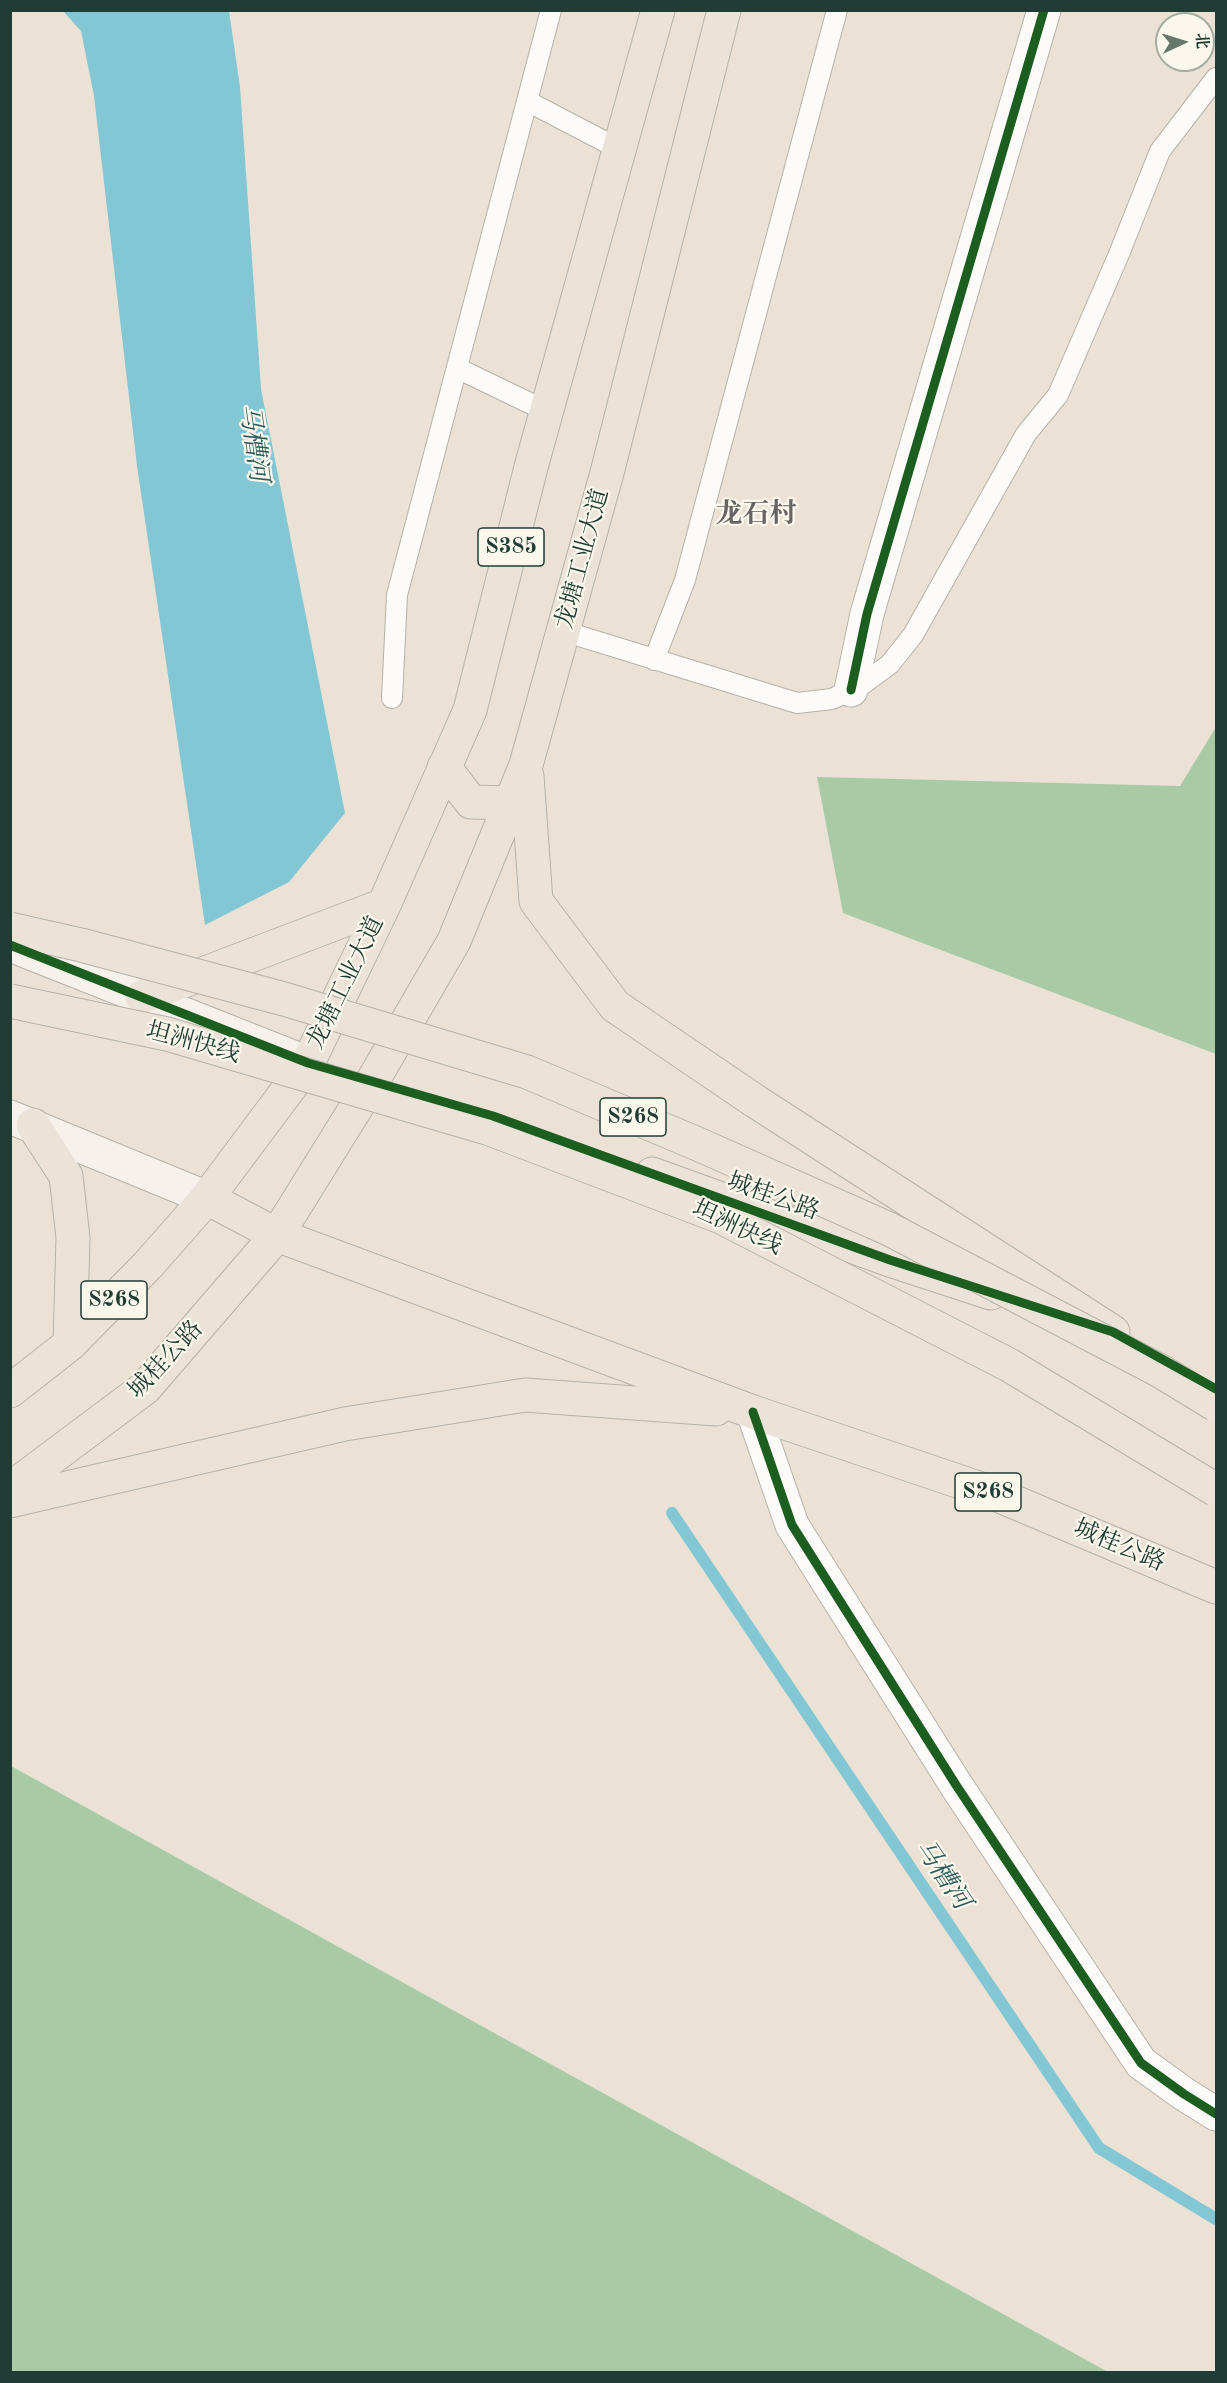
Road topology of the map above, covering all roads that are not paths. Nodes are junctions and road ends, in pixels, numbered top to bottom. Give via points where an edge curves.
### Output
1 (551, 10) edge
2 (658, 10) edge
3 (724, 10) edge
4 (837, 10) edge
5 (1044, 10) edge
6 (1216, 78) edge
7 (527, 100) junction
8 (619, 149) junction
9 (457, 368) junction
10 (546, 411) junction
11 (563, 631) junction
12 (654, 660) junction
13 (851, 690) junction
14 (392, 698) dead end
15 (526, 765) junction
16 (444, 767) junction
17 (512, 803) junction
18 (384, 905) junction
19 (10, 929) edge
20 (10, 945) edge
21 (142, 997) junction
22 (10, 1001) edge
23 (308, 1063) junction
24 (372, 1082) junction
25 (22, 1121) edge
26 (207, 1198) junction
27 (277, 1235) junction
28 (1113, 1332) junction
29 (69, 1344) junction
30 (1216, 1389) edge
31 (10, 1390) edge
32 (1216, 1405) edge
33 (753, 1412) junction
34 (10, 1489) edge
35 (1216, 1490) edge
36 (10, 1502) edge
37 (1216, 1587) edge
38 (1216, 2114) edge

1 - 7 lane
2 - 8 main road, 龙塘工业大道 / S385
3 - 11 main road, 龙塘工业大道 / S385
4 - 12 lane via 685,580
5 - 13 street via 867,614
6 - 13 lane via 1160,151 1058,395 1026,434 913,635 890,664
7 - 8 lane
7 - 9 lane
8 - 10 main road, 龙塘工业大道 / S385
9 - 10 lane
9 - 14 lane via 397,596
10 - 16 main road, 龙塘工业大道 / S385 via 470,710
11 - 12 lane
11 - 15 main road, 龙塘工业大道 / S385
12 - 13 lane via 797,703 832,699
15 - 17 main road, 龙塘工业大道 / S385
15 - 28 main road via 536,902 615,1006
16 - 17 main road via 471,802
16 - 18 main road, 龙塘工业大道 / S385
17 - 24 main road, 龙塘工业大道 / S385 via 454,941
18 - 21 main road
18 - 23 main road, 龙塘工业大道 / S385
19 - 32 main road, S268, bridge via 284,999 527,1072 889,1229 1162,1372
20 - 21 street
21 - 23 street
22 - 35 main road, 坦洲快线 / S268, bridge via 167,1034 490,1129 721,1217 1009,1365
23 - 24 main road, 城桂公路 / S268
23 - 26 main road, S268
24 - 27 main road, 城桂公路
24 - 28 main road, 城桂公路 / S268 via 493,1116 890,1260
25 - 26 street
25 - 29 main road via 66,1176 73,1238
26 - 27 main road, 城桂公路 / S268
26 - 29 main road, S268 via 147,1266
27 - 33 main road, 城桂公路 / S268
27 - 34 main road, 城桂公路 via 145,1388
28 - 30 main road, 城桂公路 / S268
29 - 31 main road, S268
33 - 36 main road, S268 via 525,1395 345,1424
33 - 37 main road, 城桂公路 / S268 via 993,1493
33 - 38 street via 792,1525 956,1785 1141,2063

